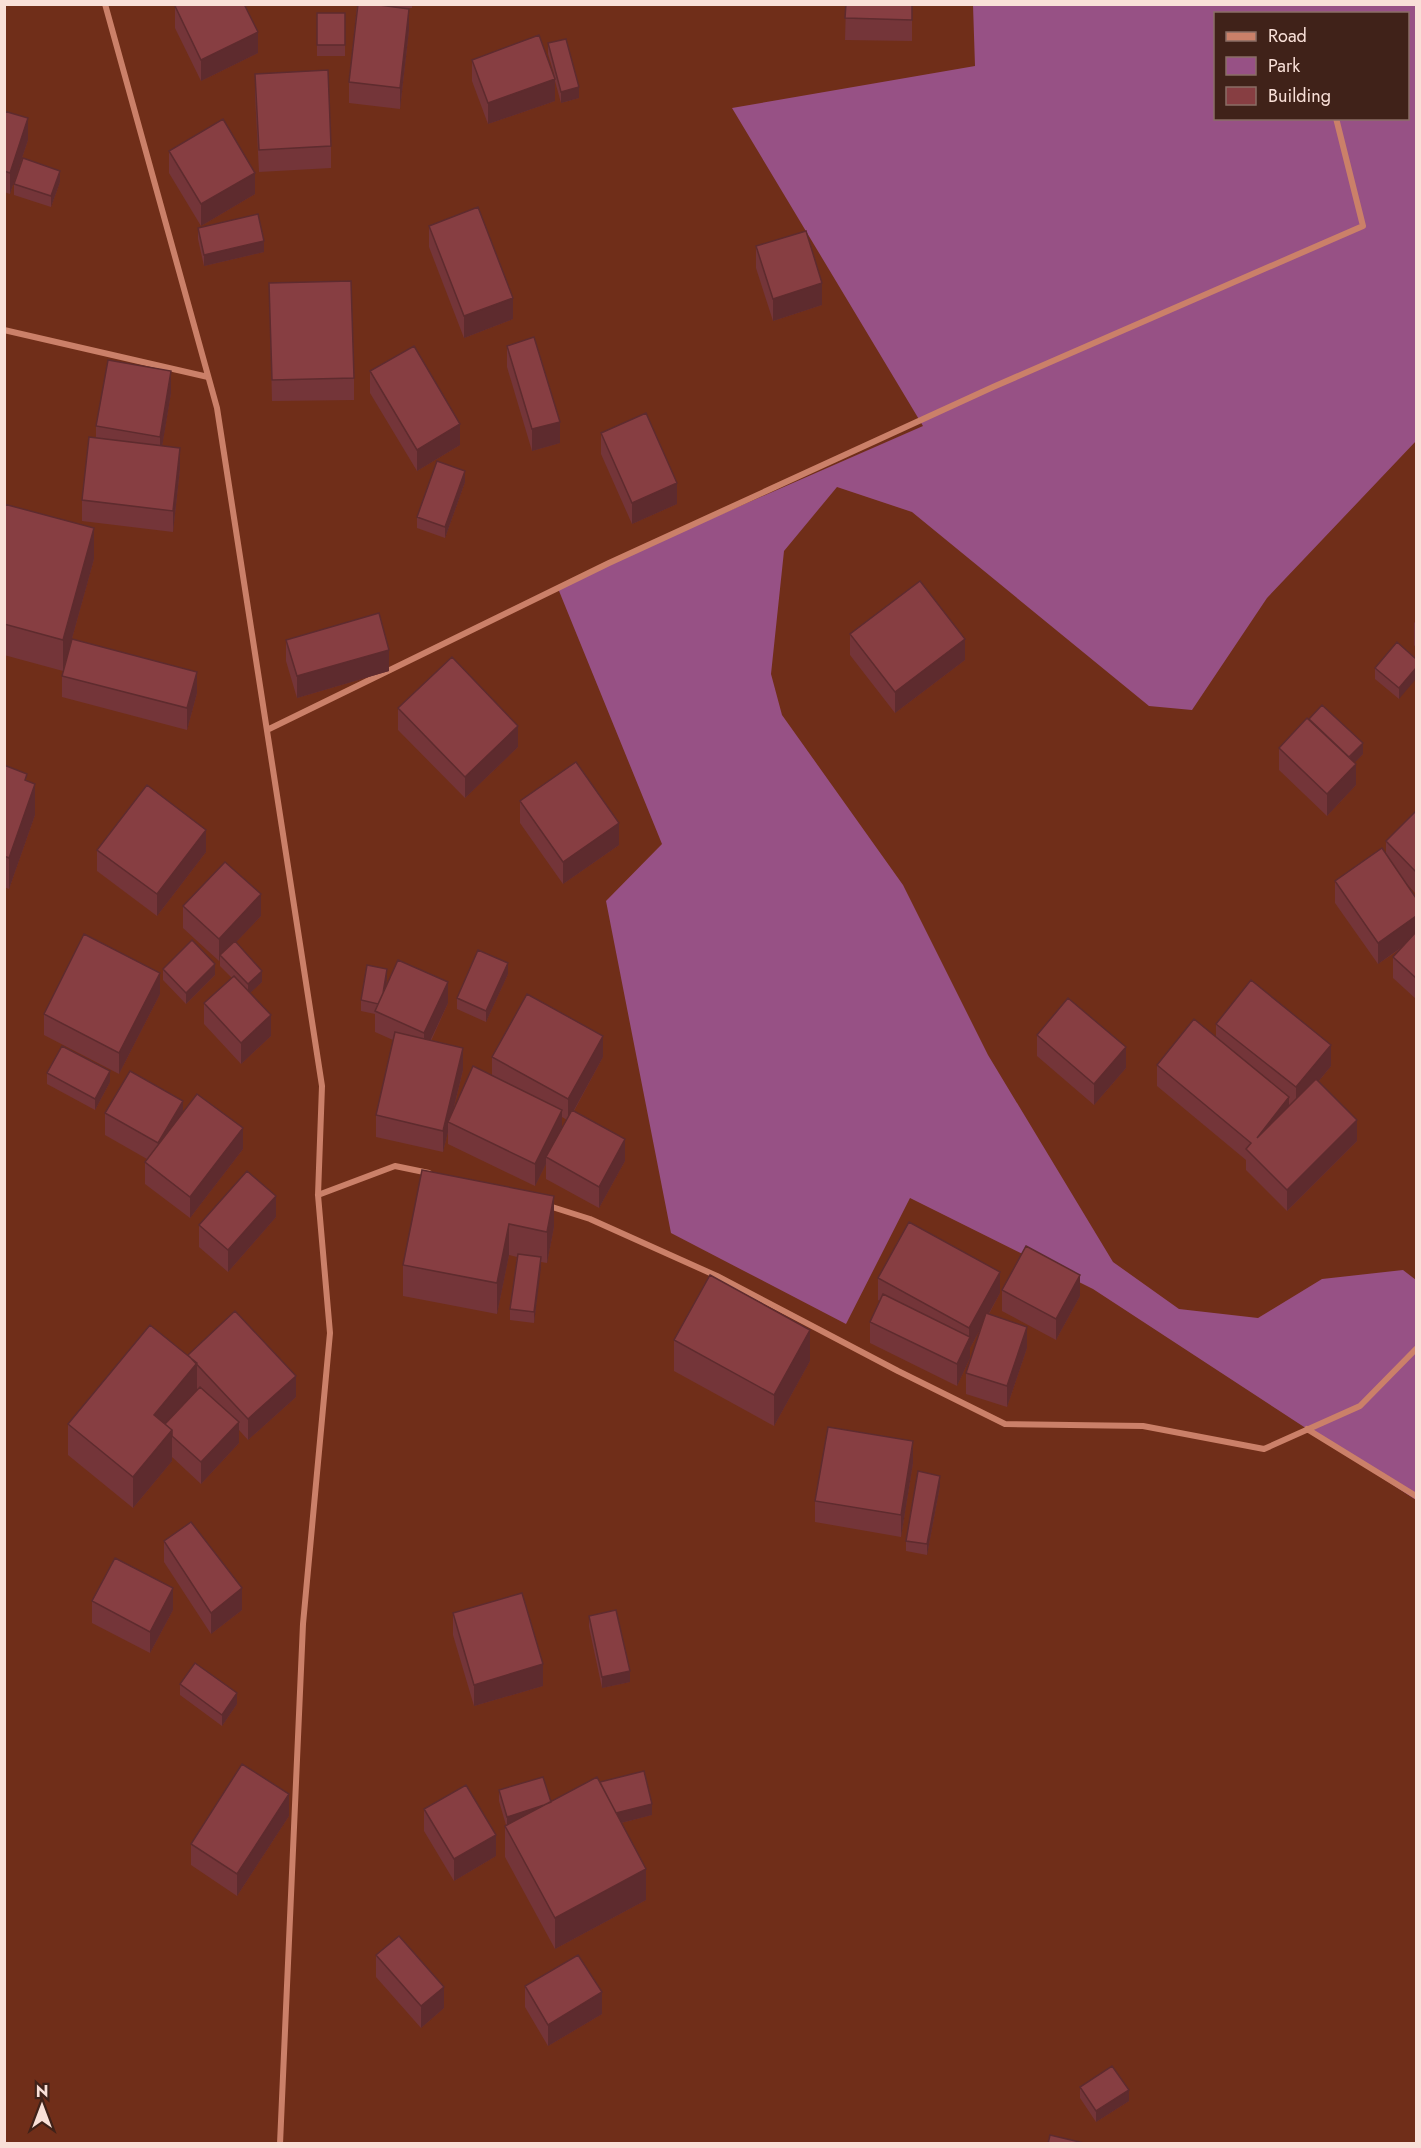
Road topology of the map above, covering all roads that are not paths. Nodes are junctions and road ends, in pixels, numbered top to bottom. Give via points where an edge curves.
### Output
1 (105, 4) edge
2 (1336, 120) edge
3 (4, 330) edge
4 (208, 377) junction
5 (267, 730) junction
6 (442, 1176) edge
7 (318, 1195) junction
8 (544, 1204) edge
9 (1416, 1349) edge
10 (1307, 1429) junction
11 (1416, 1496) edge
12 (280, 2144) edge

1 - 4 street
2 - 5 street via 1363,226 993,387 631,553
3 - 4 street
4 - 5 street via 217,408
5 - 7 street via 322,1086
6 - 7 street via 395,1166
7 - 12 street via 330,1333 303,1624
8 - 10 street via 590,1219 717,1276 1005,1424 1143,1426 1264,1449
9 - 10 street via 1360,1406
10 - 11 street

